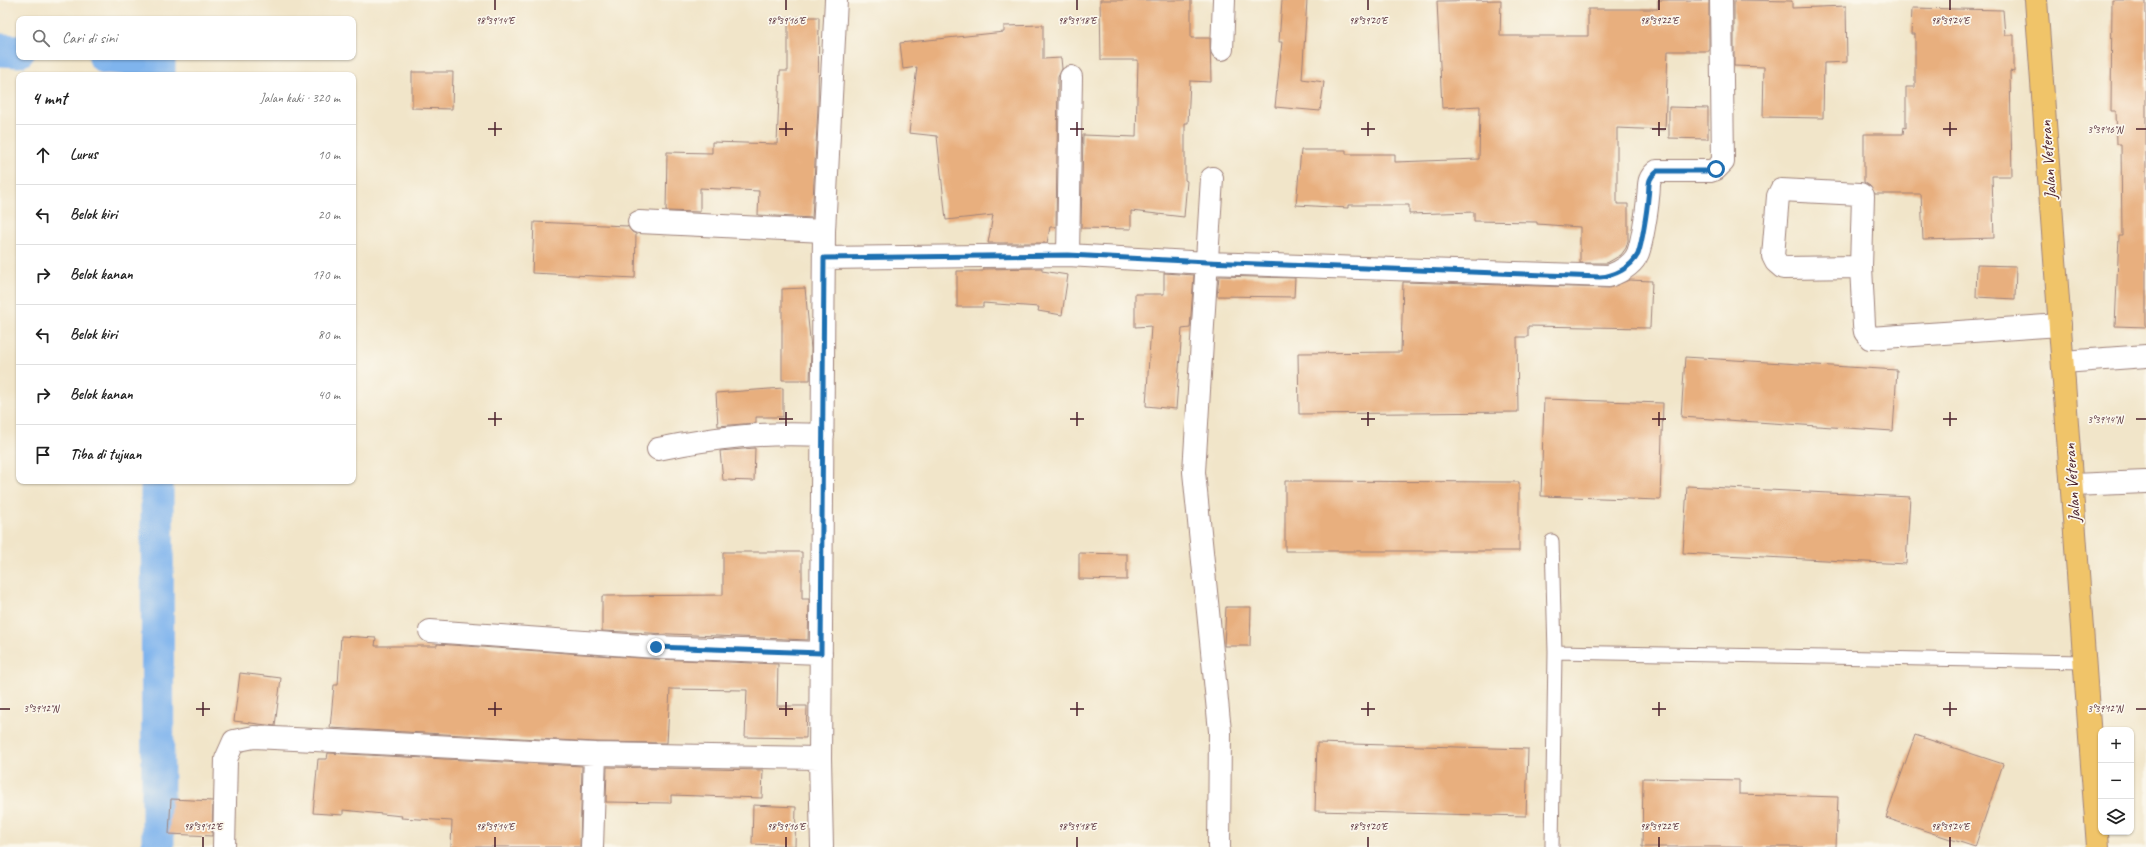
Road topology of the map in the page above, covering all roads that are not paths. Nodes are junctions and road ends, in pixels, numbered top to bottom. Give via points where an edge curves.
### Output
1 (836, 0) edge
2 (1224, 0) edge
3 (1721, 0) edge
4 (2036, 0) edge
5 (1222, 49) dead end
6 (1071, 77) dead end
7 (1212, 178) dead end
8 (639, 222) dead end
9 (824, 231) junction
10 (1068, 255) junction
11 (824, 258) junction
12 (1207, 262) junction
13 (1861, 267) junction
14 (2060, 325) junction
15 (2146, 356) edge
16 (2063, 362) junction
17 (823, 435) junction
18 (658, 449) dead end
19 (2146, 482) edge
20 (2072, 485) junction
21 (1552, 541) dead end
22 (430, 631) dead end
23 (1555, 652) junction
24 (821, 653) junction
25 (2085, 662) junction
26 (595, 754) junction
27 (820, 758) junction
28 (224, 847) edge
29 (592, 847) edge
30 (822, 847) edge
31 (1219, 847) edge
32 (1552, 847) edge
33 (2098, 847) edge

1 - 9 street
2 - 5 street
3 - 12 street via 1723,162 1710,171 1657,171 1652,175 1648,181 1648,197 1637,254 1622,271 1600,277
4 - 14 main road, Jalan Veteran
6 - 10 street
7 - 12 street
8 - 9 street
9 - 11 street
10 - 11 street
10 - 12 street
11 - 17 street
12 - 31 street via 1194,472 1220,731
13 - 13 street via 1783,268 1776,262 1773,256 1778,196 1781,190 1863,196
13 - 14 street via 1864,325 1865,332 1870,338
14 - 16 main road, Jalan Veteran
15 - 16 street
16 - 20 main road, Jalan Veteran
17 - 18 street via 783,433 714,438
17 - 24 street
19 - 20 street
20 - 25 main road, Jalan Veteran
21 - 23 lane
22 - 24 street via 656,647
23 - 25 lane
23 - 32 lane
24 - 27 street
25 - 33 main road, Jalan Veteran
26 - 27 street
26 - 28 street via 254,737 234,741 226,758
26 - 29 street
27 - 30 street

